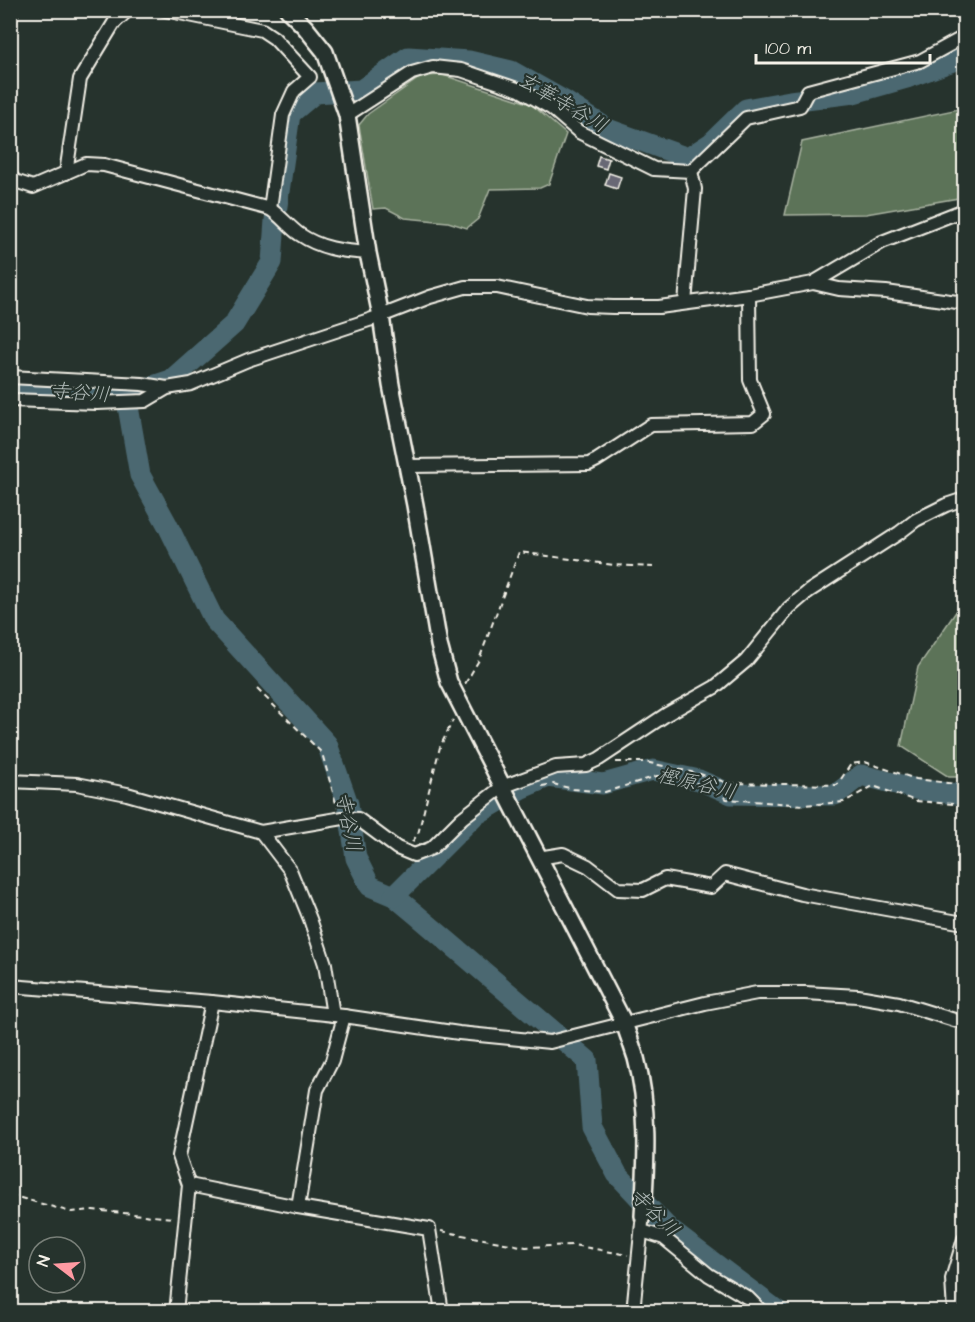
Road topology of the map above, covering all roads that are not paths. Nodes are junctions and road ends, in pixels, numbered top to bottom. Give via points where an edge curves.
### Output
1 (12, 10) edge
2 (128, 10) edge
3 (165, 10) edge
4 (288, 10) edge
5 (10, 15) edge
6 (964, 37) edge
7 (344, 108) junction
8 (691, 171) junction
9 (66, 173) junction
10 (10, 175) edge
11 (270, 209) junction
12 (964, 210) edge
13 (368, 253) junction
14 (813, 283) junction
15 (749, 295) junction
16 (685, 303) junction
17 (964, 303) edge
18 (381, 316) junction
19 (10, 377) edge
20 (167, 388) junction
21 (10, 400) edge
22 (407, 466) junction
23 (964, 500) edge
24 (10, 781) edge
25 (502, 787) junction
26 (261, 832) junction
27 (538, 858) junction
28 (964, 923) edge
29 (10, 986) edge
30 (212, 1002) junction
31 (338, 1016) junction
32 (624, 1023) junction
33 (964, 1023) edge
34 (189, 1185) junction
35 (298, 1207) junction
36 (642, 1224) junction
37 (964, 1239) edge
38 (176, 1311) edge
39 (442, 1311) edge
40 (633, 1311) edge
41 (762, 1311) edge
42 (954, 1311) edge

1 - 5 street
2 - 9 street via 114,23 81,79
3 - 11 street via 262,30 310,77 294,91 283,115
4 - 7 street via 325,52
6 - 8 street via 920,61 808,91 800,106 746,118
7 - 8 street via 412,73 433,67 461,70 520,90 551,108 579,132 654,169
7 - 13 street
8 - 16 street via 695,189
9 - 10 street via 33,187 15,181
9 - 11 street via 86,164 104,165
11 - 13 street via 320,246
12 - 14 street via 882,242
13 - 18 street
14 - 15 street
14 - 17 street
15 - 16 street
15 - 22 street via 750,380 764,414 753,423 651,424 589,464
16 - 18 street via 659,307 587,306 497,287 465,287
18 - 20 street via 248,360 191,384
18 - 22 street
19 - 20 street
20 - 21 street via 145,401
22 - 25 street via 449,682
23 - 25 street via 916,520 809,591 789,608 746,661 716,687 599,759 586,765 556,767
24 - 26 street via 77,784 127,794
25 - 26 street via 432,848 414,855 397,848 358,819 341,818
25 - 27 street
26 - 31 street via 290,870 326,964
27 - 28 street via 563,854 588,866 618,889 643,890 664,879 711,887 724,874 802,894
27 - 32 street
29 - 30 street
30 - 31 street
30 - 34 street via 179,1156
31 - 32 street via 550,1042
31 - 35 street via 332,1061 317,1090
32 - 33 street via 757,993 805,993 899,1003
32 - 36 street via 643,1096 646,1131
34 - 35 street
34 - 38 street
35 - 39 street via 429,1228
36 - 40 street
36 - 41 street
37 - 42 street via 952,1279

